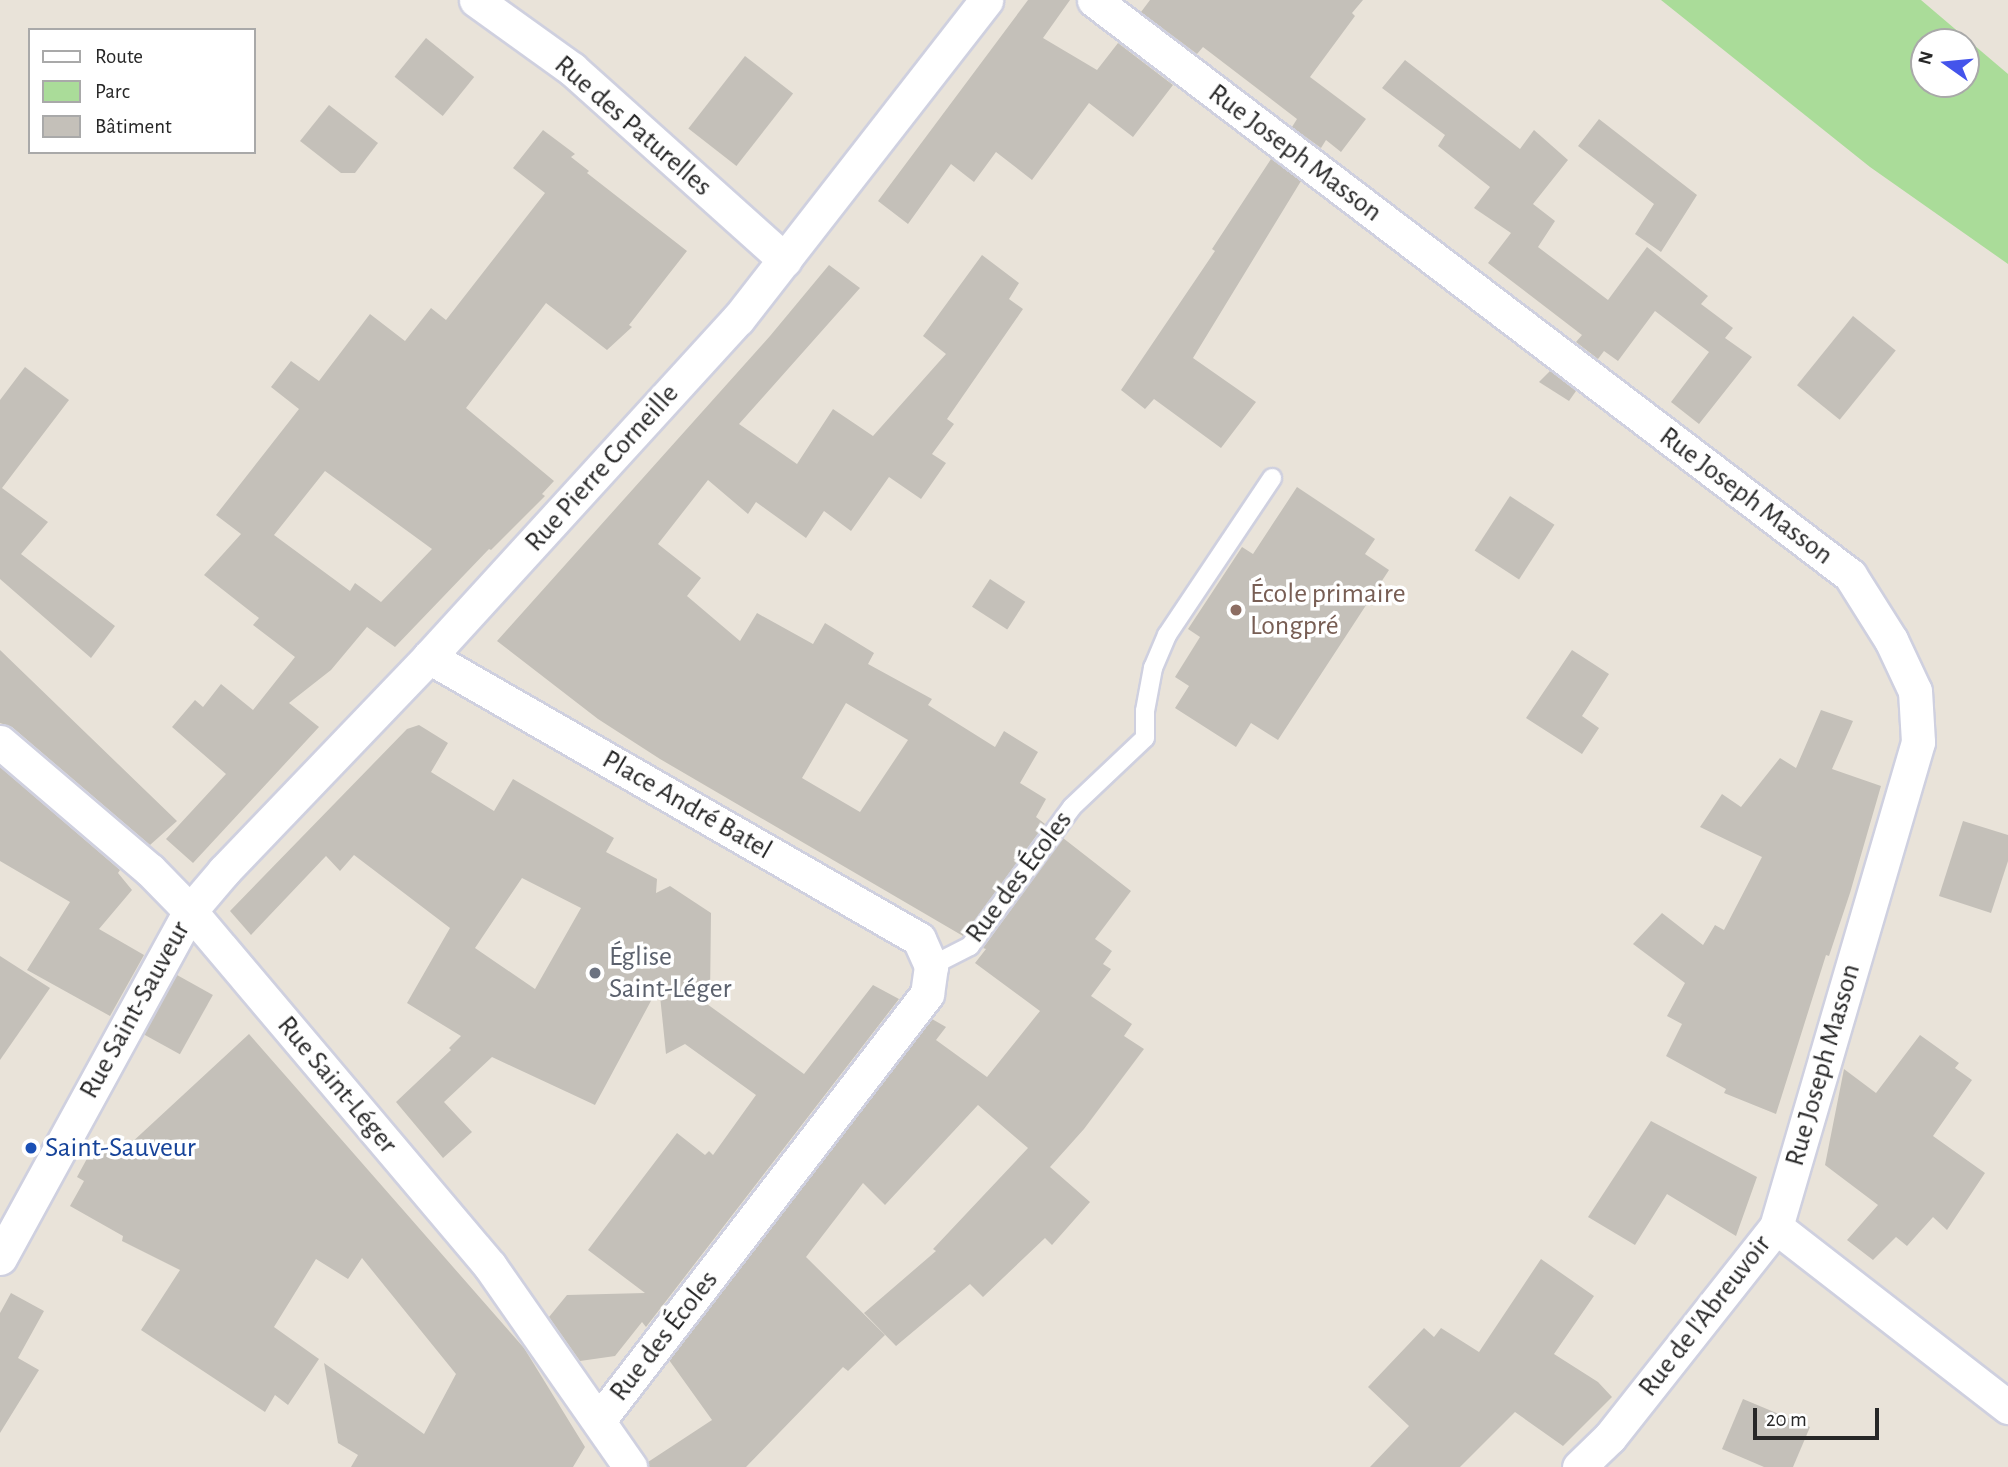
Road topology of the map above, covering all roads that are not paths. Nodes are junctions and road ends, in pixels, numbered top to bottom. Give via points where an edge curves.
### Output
1 (476, 0) edge
2 (986, 0) edge
3 (1094, 0) edge
4 (786, 260) junction
5 (1272, 478) dead end
6 (429, 657) junction
7 (0, 742) edge
8 (190, 911) junction
9 (931, 966) junction
10 (1776, 1227) junction
11 (0, 1258) edge
12 (2008, 1407) edge
13 (599, 1420) junction
14 (630, 1467) edge
15 (1579, 1467) edge

1 - 4 street, Rue des Paturelles via 572,69
2 - 4 street, Rue Pierre Corneille
3 - 10 street, Rue Joseph Masson via 1850,575 1891,640 1915,691 1918,742
4 - 6 street, Rue Pierre Corneille via 738,319
5 - 9 lane, Rue des Écoles via 1167,635 1153,668 1145,738 1072,807 970,946
6 - 8 street, Rue Pierre Corneille
6 - 9 street, Place André Batel via 919,939
7 - 8 street, Rue Saint-Léger via 150,870
8 - 11 street, Rue Saint-Sauveur
8 - 13 street, Rue Saint-Léger via 490,1266
9 - 13 street, Rue des Écoles via 927,994
10 - 12 street, Rue de l'Abreuvoir
10 - 15 street, Rue de l'Abreuvoir via 1610,1437
13 - 14 street, Rue Saint-Léger

